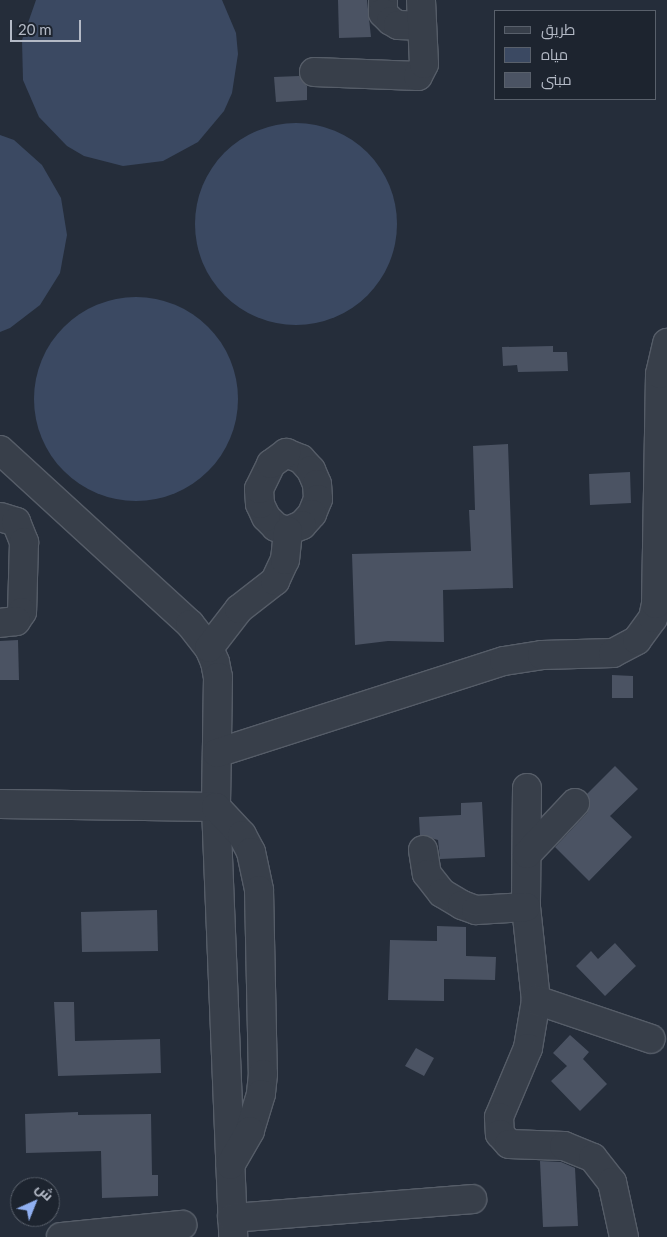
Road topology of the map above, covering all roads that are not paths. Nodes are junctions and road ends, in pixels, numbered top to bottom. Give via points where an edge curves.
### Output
1 (383, 0) edge
2 (421, 13) edge
3 (314, 72) dead end
4 (667, 343) edge
5 (0, 450) edge
6 (45, 491) junction
7 (8, 520) edge
8 (288, 531) dead end
9 (0, 623) edge
10 (209, 648) junction
11 (217, 753) junction
12 (527, 788) dead end
13 (575, 803) dead end
14 (0, 804) edge
15 (216, 807) junction
16 (423, 850) dead end
17 (527, 854) junction
18 (526, 906) junction
19 (536, 1000) junction
20 (651, 1040) dead end
21 (230, 1165) junction
22 (472, 1199) dead end
23 (182, 1224) dead end
24 (232, 1227) edge
25 (63, 1237) edge
26 (624, 1237) edge

1 - 2 lane via 383,13 398,25
2 - 3 lane via 424,64 418,76
4 - 11 lane via 660,374 656,604 653,618 637,640 612,653 542,655 504,661
5 - 6 lane
6 - 7 lane
6 - 10 lane via 190,624
7 - 9 lane via 24,534 22,612 16,621
8 - 10 lane via 285,560 275,581 239,608
10 - 11 lane via 218,678
11 - 15 lane
12 - 17 lane
13 - 17 lane
14 - 15 lane
15 - 21 lane
15 - 21 lane via 242,835 254,862 259,890 261,1094 250,1131
16 - 18 lane via 427,874 442,893 462,905 476,910
17 - 18 lane
18 - 19 lane
19 - 20 lane
19 - 26 lane via 528,1048 499,1117 500,1134 509,1144 564,1146 593,1158 612,1182
21 - 24 lane
22 - 24 lane
23 - 25 lane

